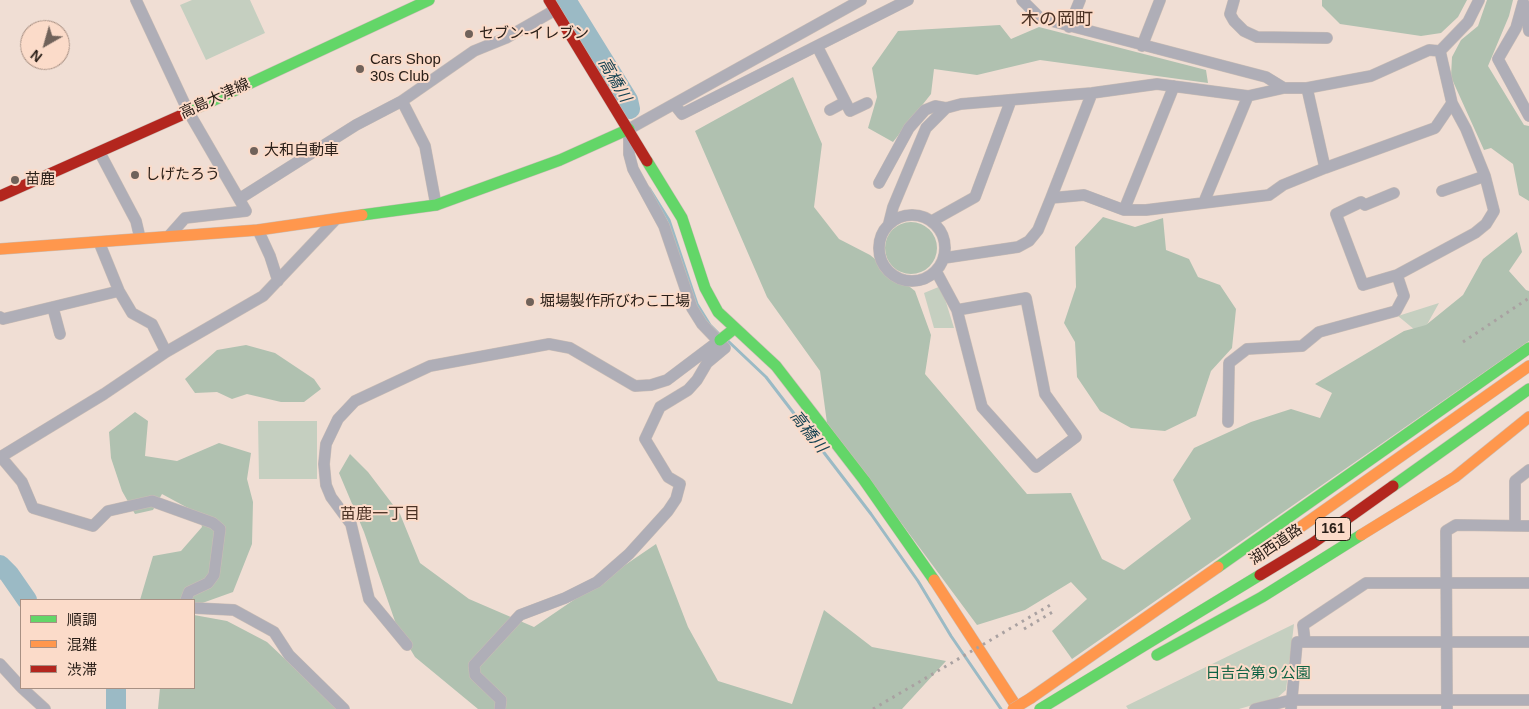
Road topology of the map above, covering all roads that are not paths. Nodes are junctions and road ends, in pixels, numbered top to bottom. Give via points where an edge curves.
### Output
1 (136, 0) edge
2 (428, 0) edge
3 (861, 0) edge
4 (908, 0) edge
5 (1022, 0) edge
6 (1080, 0) edge
7 (1160, 0) edge
8 (1234, 0) edge
9 (1479, 0) edge
10 (1523, 1) edge
11 (552, 5) edge
12 (1069, 27) junction
13 (1529, 31) edge
14 (1327, 38) dead end
15 (817, 46) junction
16 (1142, 46) junction
17 (1440, 51) junction
18 (1174, 86) junction
19 (1284, 88) junction
20 (1307, 88) junction
21 (1092, 93) junction
22 (1248, 96) junction
23 (1011, 100) junction
24 (402, 102) junction
25 (846, 102) junction
26 (867, 103) dead end
27 (1452, 103) junction
28 (674, 104) junction
29 (946, 108) junction
30 (830, 110) dead end
31 (188, 111) junction
32 (1529, 116) edge
33 (629, 129) junction
34 (100, 153) junction
35 (1325, 168) junction
36 (1485, 176) junction
37 (878, 183) dead end
38 (1442, 191) dead end
39 (1394, 193) dead end
40 (0, 196) edge
41 (1051, 198) junction
42 (239, 199) junction
43 (1204, 202) junction
44 (436, 205) junction
45 (1124, 210) junction
46 (335, 220) junction
47 (932, 221) junction
48 (889, 222) junction
49 (258, 230) junction
50 (169, 236) junction
51 (140, 238) junction
52 (99, 242) junction
53 (0, 249) edge
54 (944, 258) junction
55 (936, 271) junction
56 (1398, 274) junction
57 (278, 281) junction
58 (119, 291) junction
59 (54, 308) junction
60 (957, 310) junction
61 (0, 317) edge
62 (734, 328) junction
63 (60, 334) dead end
64 (719, 341) junction
65 (1529, 348) edge
66 (166, 352) junction
67 (1529, 366) edge
68 (1526, 392) edge
69 (1529, 417) edge
70 (1228, 422) dead end
71 (1, 456) edge
72 (1529, 470) edge
73 (1515, 525) junction
74 (1529, 526) edge
75 (1261, 554) dead end
76 (1446, 583) junction
77 (1529, 583) edge
78 (1196, 597) dead end
79 (186, 599) edge
80 (195, 608) edge
81 (1128, 636) junction
82 (1305, 642) junction
83 (1447, 642) junction
84 (1529, 642) edge
85 (407, 646) dead end
86 (1150, 659) dead end
87 (0, 664) edge
88 (1109, 681) dead end
89 (20, 686) edge
90 (23, 689) edge
91 (1529, 700) edge
92 (1290, 705) edge
93 (1447, 705) edge
94 (45, 709) edge
95 (344, 709) edge
96 (500, 709) edge
97 (1013, 709) edge
98 (1018, 709) edge
99 (1040, 709) edge
100 (1054, 709) edge
101 (1255, 709) edge

1 - 31 street
2 - 31 main road, 高島大津線
3 - 28 street
4 - 15 street
5 - 12 street via 1040,18
6 - 12 street
7 - 16 street
8 - 14 street via 1230,14 1234,21 1257,37
9 - 17 street via 1468,22
10 - 13 street
10 - 32 street via 1516,28 1498,60
11 - 24 street via 506,38 474,51
11 - 33 main road
12 - 16 street
15 - 25 street
15 - 28 street via 682,114
16 - 19 street via 1266,77
17 - 20 street via 1428,50 1371,76
17 - 27 street
18 - 21 street via 1157,84
18 - 22 street
18 - 45 street
19 - 20 street
19 - 22 street
20 - 35 street
21 - 23 street
21 - 41 street
22 - 43 street
23 - 29 street
23 - 47 street via 975,197
24 - 42 street via 356,125
24 - 44 street via 424,146
25 - 26 street via 850,111
25 - 30 street
27 - 35 street via 1435,128
27 - 36 street
28 - 33 street
29 - 37 street via 935,106 925,110 909,128
29 - 48 street via 926,128
31 - 34 main road, 高島大津線
31 - 42 street
33 - 44 main road via 560,160
33 - 62 main road via 682,218 705,288
33 - 64 street via 633,169 664,226 692,308
34 - 40 main road, 高島大津線
34 - 51 street via 136,222
35 - 43 street via 1283,185 1269,195
36 - 38 street
36 - 56 street via 1494,211 1486,224
39 - 56 street via 1365,204 1361,202 1336,214 1363,285
41 - 45 street via 1084,195
41 - 54 street via 1038,230 1029,241 1018,247
42 - 50 street via 246,211 185,218
43 - 45 street
44 - 46 main road
46 - 49 main road
46 - 57 street
47 - 48 street via 918,215 903,215
47 - 54 street via 944,238
48 - 55 street via 881,233 878,246 880,260 887,272 912,282 925,279
49 - 50 main road
49 - 57 street
50 - 51 main road
51 - 52 main road
52 - 53 main road
52 - 58 street
54 - 55 street
55 - 60 street
56 - 70 street via 1404,296 1396,311 1319,332 1302,346 1247,349 1230,363
57 - 66 street via 263,296
58 - 59 street
58 - 66 street via 132,313 152,324
59 - 61 street
59 - 63 street
60 - 60 street via 982,407 1036,467 1076,436 1045,394 1026,298
62 - 64 main road
62 - 98 main road via 776,366 864,480 930,573
64 - 85 street via 667,380 651,385 635,386 570,348 549,344 430,366 354,401 338,419 326,444 326,484 331,497 351,524 369,599
64 - 96 street via 725,348 707,363 688,390 660,407 645,439 668,477 680,484 676,500 629,554 597,582 520,615 474,665 475,675 501,700
65 - 81 main road
66 - 71 street
67 - 75 main road, 湖西道路 / 161
68 - 99 main road, 湖西道路 / 161 via 1313,543
69 - 86 main road via 1456,477 1262,597
71 - 79 street via 22,482 33,508 93,526 108,511 152,500 213,523 220,529 214,575 208,583 189,592
72 - 73 street via 1515,481
73 - 74 street
73 - 76 street via 1456,525 1446,531
76 - 77 street
76 - 82 street via 1366,583 1302,624
76 - 83 street
78 - 81 main road
80 - 95 street via 234,610 274,632 289,655
81 - 97 main road, bridge
82 - 83 street
82 - 92 street via 1297,642
83 - 84 street
83 - 93 street
87 - 89 street
88 - 100 main road
90 - 94 street
91 - 93 street
92 - 93 street
92 - 101 street

